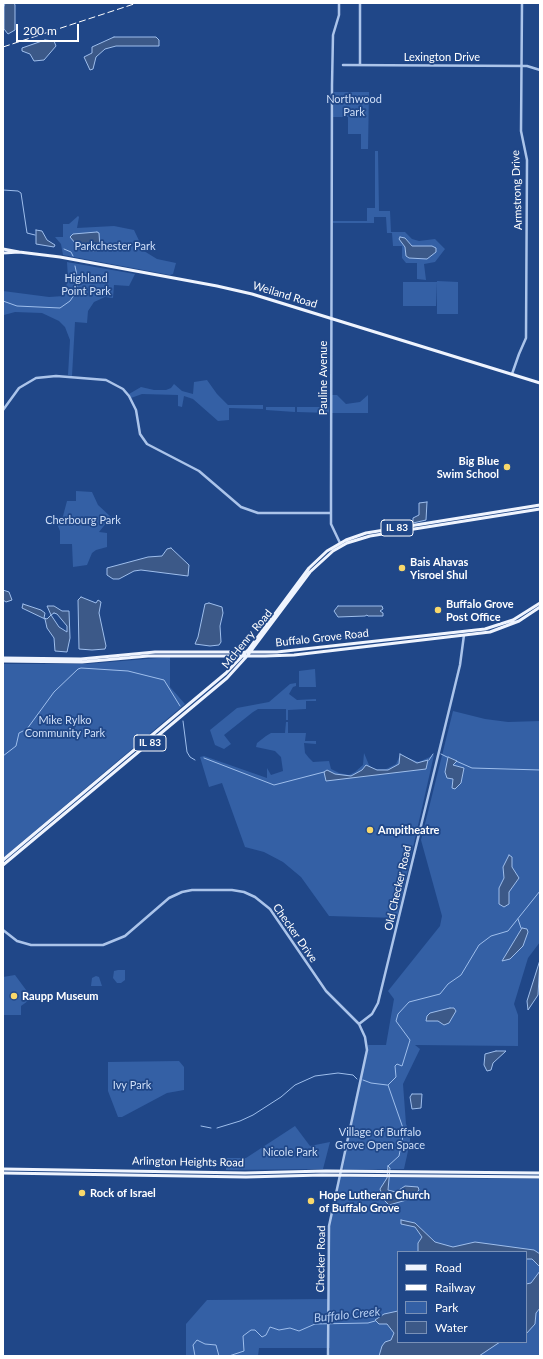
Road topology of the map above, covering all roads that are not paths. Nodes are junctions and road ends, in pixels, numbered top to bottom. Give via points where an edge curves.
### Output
1 (339, 3) edge
2 (360, 3) edge
3 (522, 3) edge
4 (343, 65) dead end
5 (360, 65) junction
6 (521, 66) junction
7 (540, 70) edge
8 (3, 249) edge
9 (19, 252) junction
10 (3, 253) edge
11 (331, 318) junction
12 (512, 374) junction
13 (540, 383) edge
14 (3, 410) edge
15 (540, 505) edge
16 (540, 509) edge
17 (331, 513) junction
18 (340, 543) junction
19 (540, 603) edge
20 (540, 608) edge
21 (499, 628) junction
22 (464, 634) junction
23 (255, 645) junction
24 (245, 652) junction
25 (250, 652) junction
26 (258, 652) junction
27 (231, 656) junction
28 (242, 656) junction
29 (247, 656) junction
30 (3, 660) edge
31 (235, 664) junction
32 (3, 860) edge
33 (3, 865) edge
34 (3, 930) edge
35 (359, 1024) junction
36 (3, 1169) edge
37 (112, 1170) junction
38 (3, 1173) edge
39 (339, 1173) junction
40 (98, 1174) junction
41 (393, 1174) junction
42 (540, 1174) edge
43 (540, 1177) edge
44 (328, 1356) edge

1 - 11 street, Pauline Avenue via 339,15 333,35
2 - 5 street
3 - 6 street, Armstrong Drive
4 - 5 street, Lexington Drive
5 - 6 street, Lexington Drive
6 - 7 street, Lexington Drive
6 - 12 street, Armstrong Drive via 521,131 527,160 526,338
8 - 9 main road, Weiland Road
9 - 10 main road, Weiland Road
9 - 11 main road, Weiland Road via 66,258 217,286
11 - 12 main road, Weiland Road
11 - 17 street, Pauline Avenue
12 - 13 main road, Weiland Road
14 - 17 street via 19,388 36,378 56,376 106,380 123,389 129,396 136,410 140,434 147,444 199,471 241,507 258,513
15 - 18 main road, McHenry Road / IL 83 via 375,532
16 - 23 main road, McHenry Road / IL 83 via 370,536 347,544 333,551 315,566
17 - 18 street, Pauline Avenue via 332,528
18 - 24 main road, McHenry Road / IL 83 via 309,568
19 - 21 main road, Buffalo Grove Road
20 - 21 main road, Buffalo Grove Road via 519,621
21 - 22 main road, Buffalo Grove Road
22 - 26 main road, Buffalo Grove Road
22 - 29 main road, Buffalo Grove Road via 278,656
22 - 35 street, Old Checker Road via 461,660 378,1003 372,1014
23 - 25 main road, McHenry Road / IL 83
23 - 26 main road
24 - 25 main road, Buffalo Grove Road
24 - 28 main road, McHenry Road / IL 83
24 - 30 main road, Buffalo Grove Road via 155,652 81,659
25 - 26 main road, Buffalo Grove Road
25 - 29 main road, McHenry Road / IL 83
27 - 28 main road, Buffalo Grove Road
27 - 30 main road, Buffalo Grove Road via 148,656 82,662
27 - 31 main road
28 - 29 main road, Buffalo Grove Road
28 - 31 main road, McHenry Road / IL 83
29 - 33 main road, McHenry Road / IL 83 via 214,689
31 - 32 main road, McHenry Road / IL 83
34 - 35 street, Checker Drive via 17,941 27,944 103,945 125,936 169,898 182,892 244,892 255,896 270,909 326,992
35 - 39 street, Checker Road via 364,1033 367,1050
36 - 37 main road, Arlington Heights Road
37 - 39 main road, Arlington Heights Road
37 - 40 main road
38 - 40 main road, Arlington Heights Road
39 - 40 main road, Arlington Heights Road via 246,1177
39 - 41 main road, Arlington Heights Road
39 - 44 street, Checker Road via 329,1226
41 - 42 main road, Arlington Heights Road
41 - 43 main road, Arlington Heights Road

